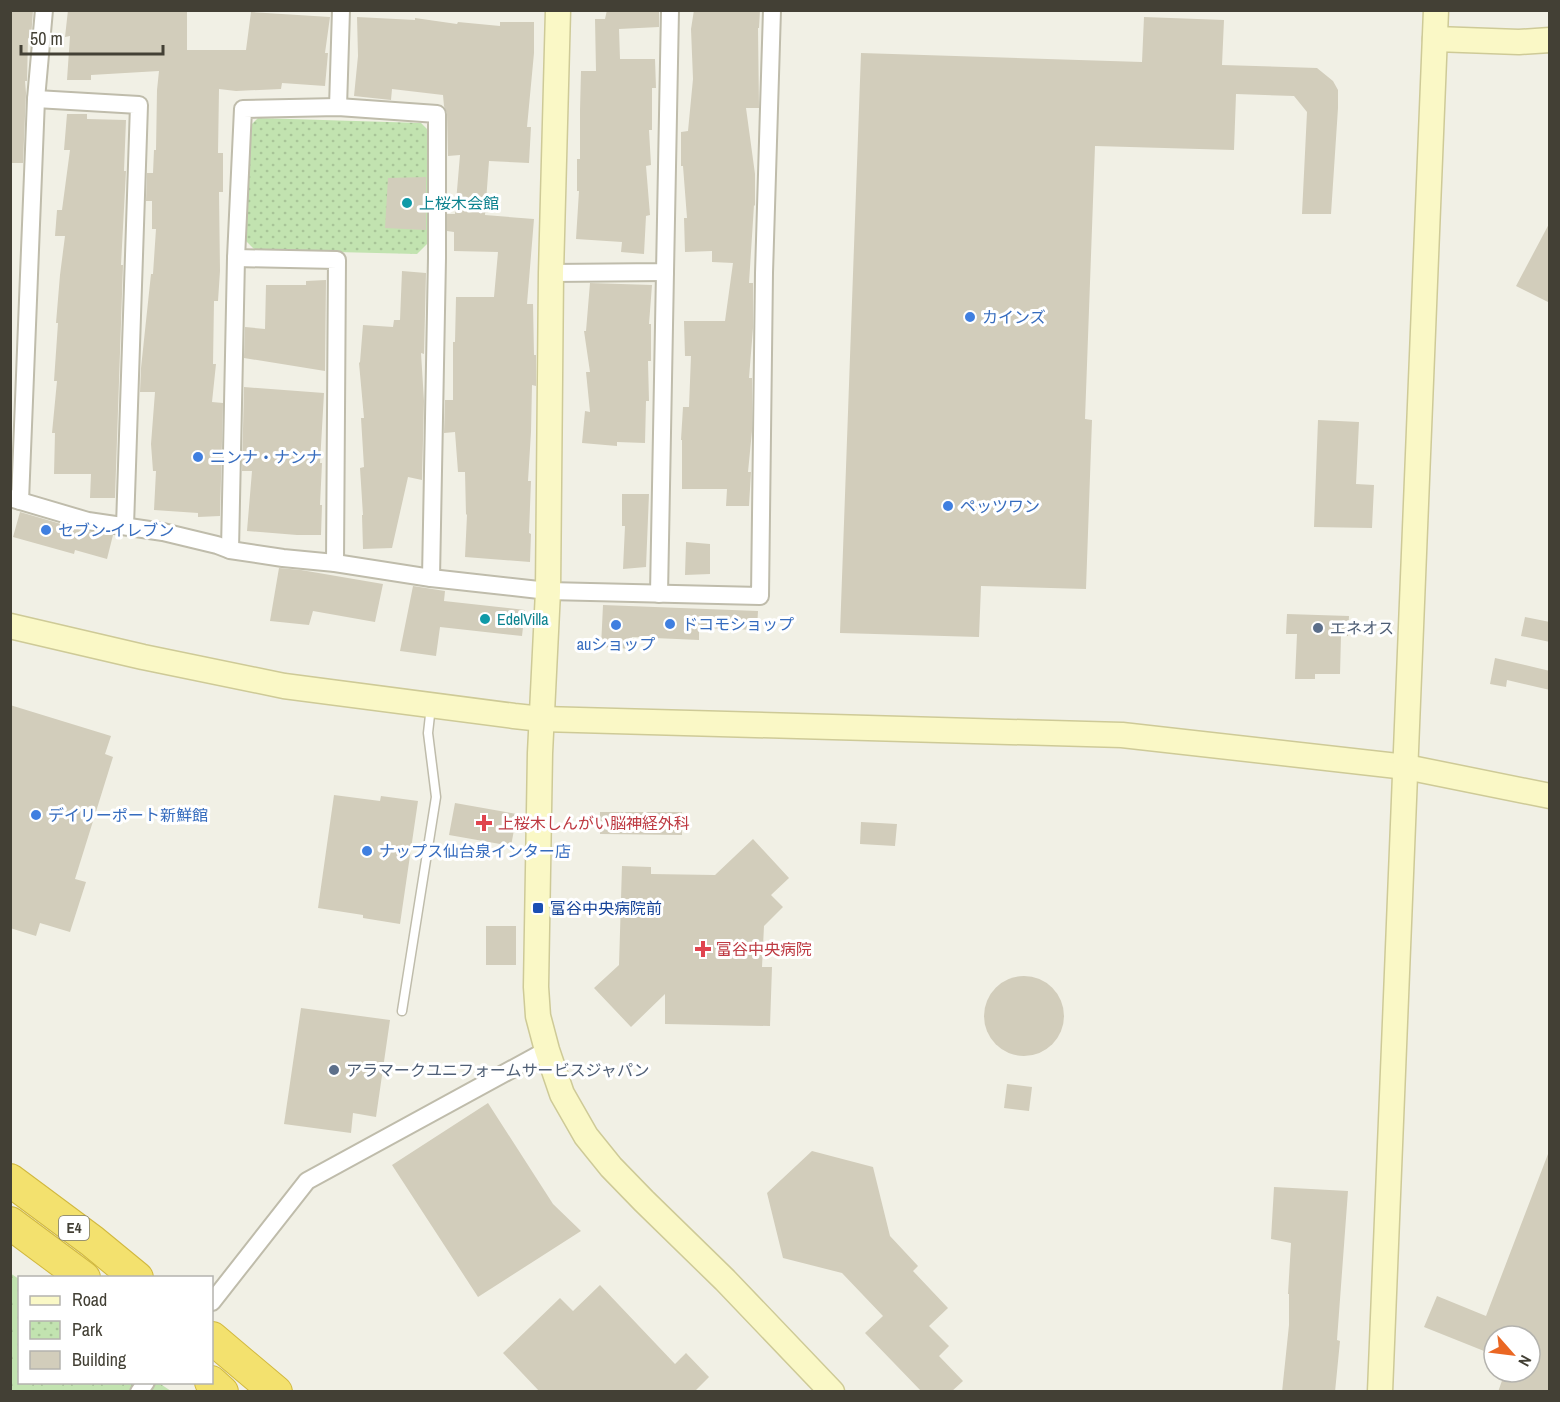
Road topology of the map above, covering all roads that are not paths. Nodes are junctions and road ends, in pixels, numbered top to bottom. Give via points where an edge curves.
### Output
1 (44, 10) edge
2 (341, 10) edge
3 (558, 10) edge
4 (670, 10) edge
5 (772, 10) edge
6 (1436, 10) edge
7 (1435, 39) junction
8 (1550, 40) edge
9 (36, 99) junction
10 (338, 107) junction
11 (236, 258) junction
12 (665, 272) junction
13 (551, 273) junction
14 (15, 500) edge
15 (125, 526) junction
16 (230, 550) junction
17 (334, 562) junction
18 (431, 578) junction
19 (548, 591) junction
20 (659, 594) junction
21 (10, 626) edge
22 (431, 705) junction
23 (542, 719) junction
24 (1406, 767) junction
25 (1550, 796) edge
26 (402, 1011) dead end
27 (547, 1050) junction
28 (10, 1180) edge
29 (10, 1222) edge
30 (81, 1276) edge
31 (134, 1276) edge
32 (213, 1301) edge
33 (213, 1339) edge
34 (276, 1392) edge
35 (832, 1392) edge
36 (1380, 1392) edge

1 - 9 street
2 - 10 street
3 - 13 street
4 - 12 street
5 - 20 street via 760,596
6 - 7 street
7 - 8 street
7 - 24 street
9 - 14 street
9 - 15 street via 138,105
10 - 11 street via 243,109
10 - 18 street via 437,114
11 - 16 street
11 - 17 street via 337,260
12 - 13 street
12 - 20 street
13 - 19 street
14 - 15 street via 88,521
15 - 16 street
16 - 17 street
17 - 18 street
18 - 19 street
19 - 20 street
19 - 23 street
21 - 22 street via 284,686
22 - 23 street
22 - 26 lane via 428,733 436,797
23 - 24 street via 1122,735
23 - 27 street via 536,987 538,1016
24 - 25 street
24 - 36 street
27 - 32 street via 307,1181
27 - 35 street via 562,1094 586,1136 611,1167
28 - 31 highway, E4
29 - 30 highway, E4
33 - 34 highway

